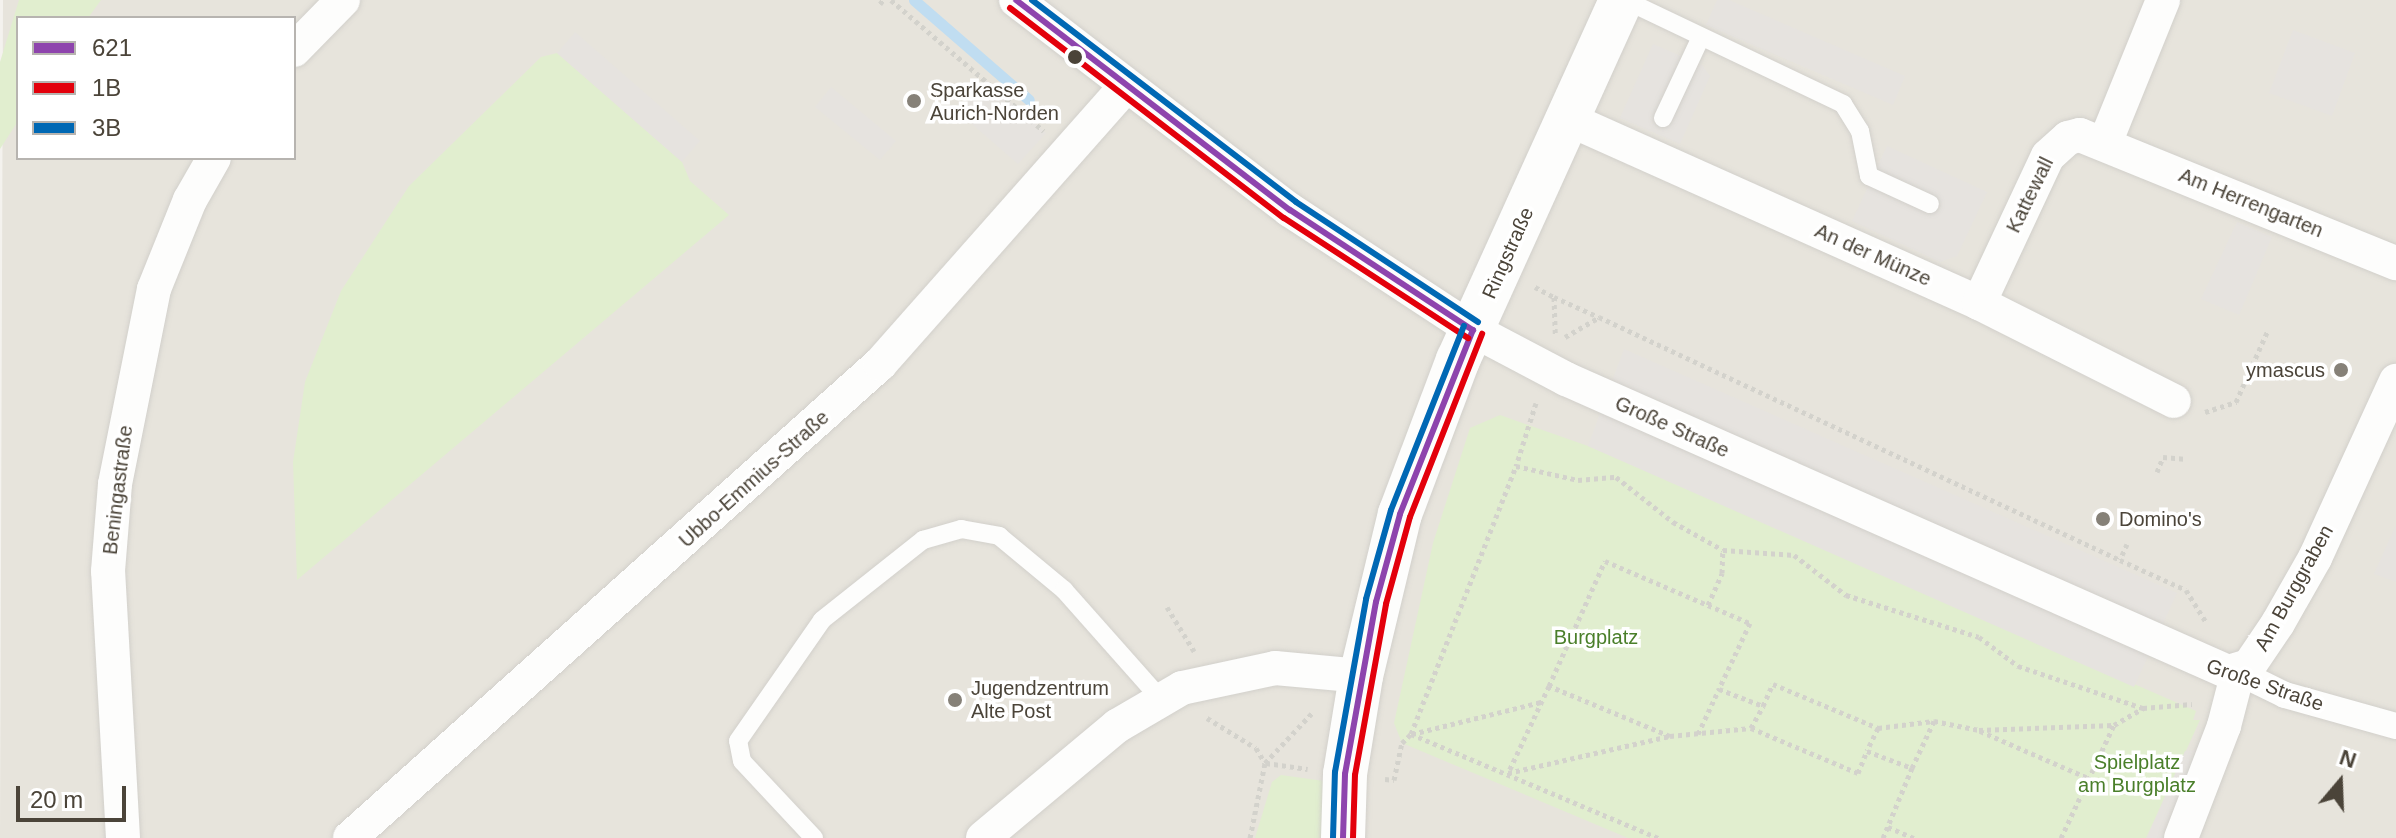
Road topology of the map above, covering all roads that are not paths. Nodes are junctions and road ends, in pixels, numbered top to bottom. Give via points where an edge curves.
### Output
1 (343, 0) edge
2 (1016, 0) edge
3 (1623, 0) edge
4 (2163, 0) edge
5 (1700, 39) junction
6 (296, 48) edge
7 (1125, 87) junction
8 (1663, 118) dead end
9 (1568, 119) junction
10 (2105, 143) junction
11 (213, 160) edge
12 (1930, 204) dead end
13 (2396, 263) edge
14 (1979, 303) junction
15 (1473, 330) junction
16 (2396, 381) edge
17 (2188, 407) road end
18 (2238, 672) junction
19 (1361, 676) junction
20 (1160, 698) junction
21 (2396, 726) edge
22 (123, 838) edge
23 (350, 838) edge
24 (814, 838) edge
25 (983, 838) edge
26 (1343, 838) edge
27 (2181, 838) edge

1 - 6 street
2 - 7 street, Große Straße
3 - 5 lane
3 - 9 street, Ringstraße
4 - 10 street
5 - 8 lane
5 - 12 lane via 1843,104 1860,131 1869,176
7 - 15 street, Große Straße via 1290,210
7 - 23 street, Ubbo-Emmius-Straße via 880,364
9 - 14 street, An der Münze
9 - 15 street, Ringstraße
10 - 13 street, Am Herrengarten
10 - 14 street, Kattewall via 2080,135 2055,147
11 - 22 street, Beningastraße via 190,200 154,289 115,484 108,585
14 - 17 street, An der Münze
15 - 18 street, Große Straße via 1547,370 2165,648
15 - 19 street, Ringstraße via 1400,514
16 - 18 street, Am Burggraben via 2315,558 2263,650
18 - 21 street, Große Straße via 2285,695
18 - 27 street via 2224,726
19 - 20 street via 1304,667 1251,670
19 - 26 street, Ringstraße via 1345,774
20 - 24 lane via 1064,590 999,536 961,529 923,540 822,620 738,741 742,761
20 - 25 street via 1117,726

